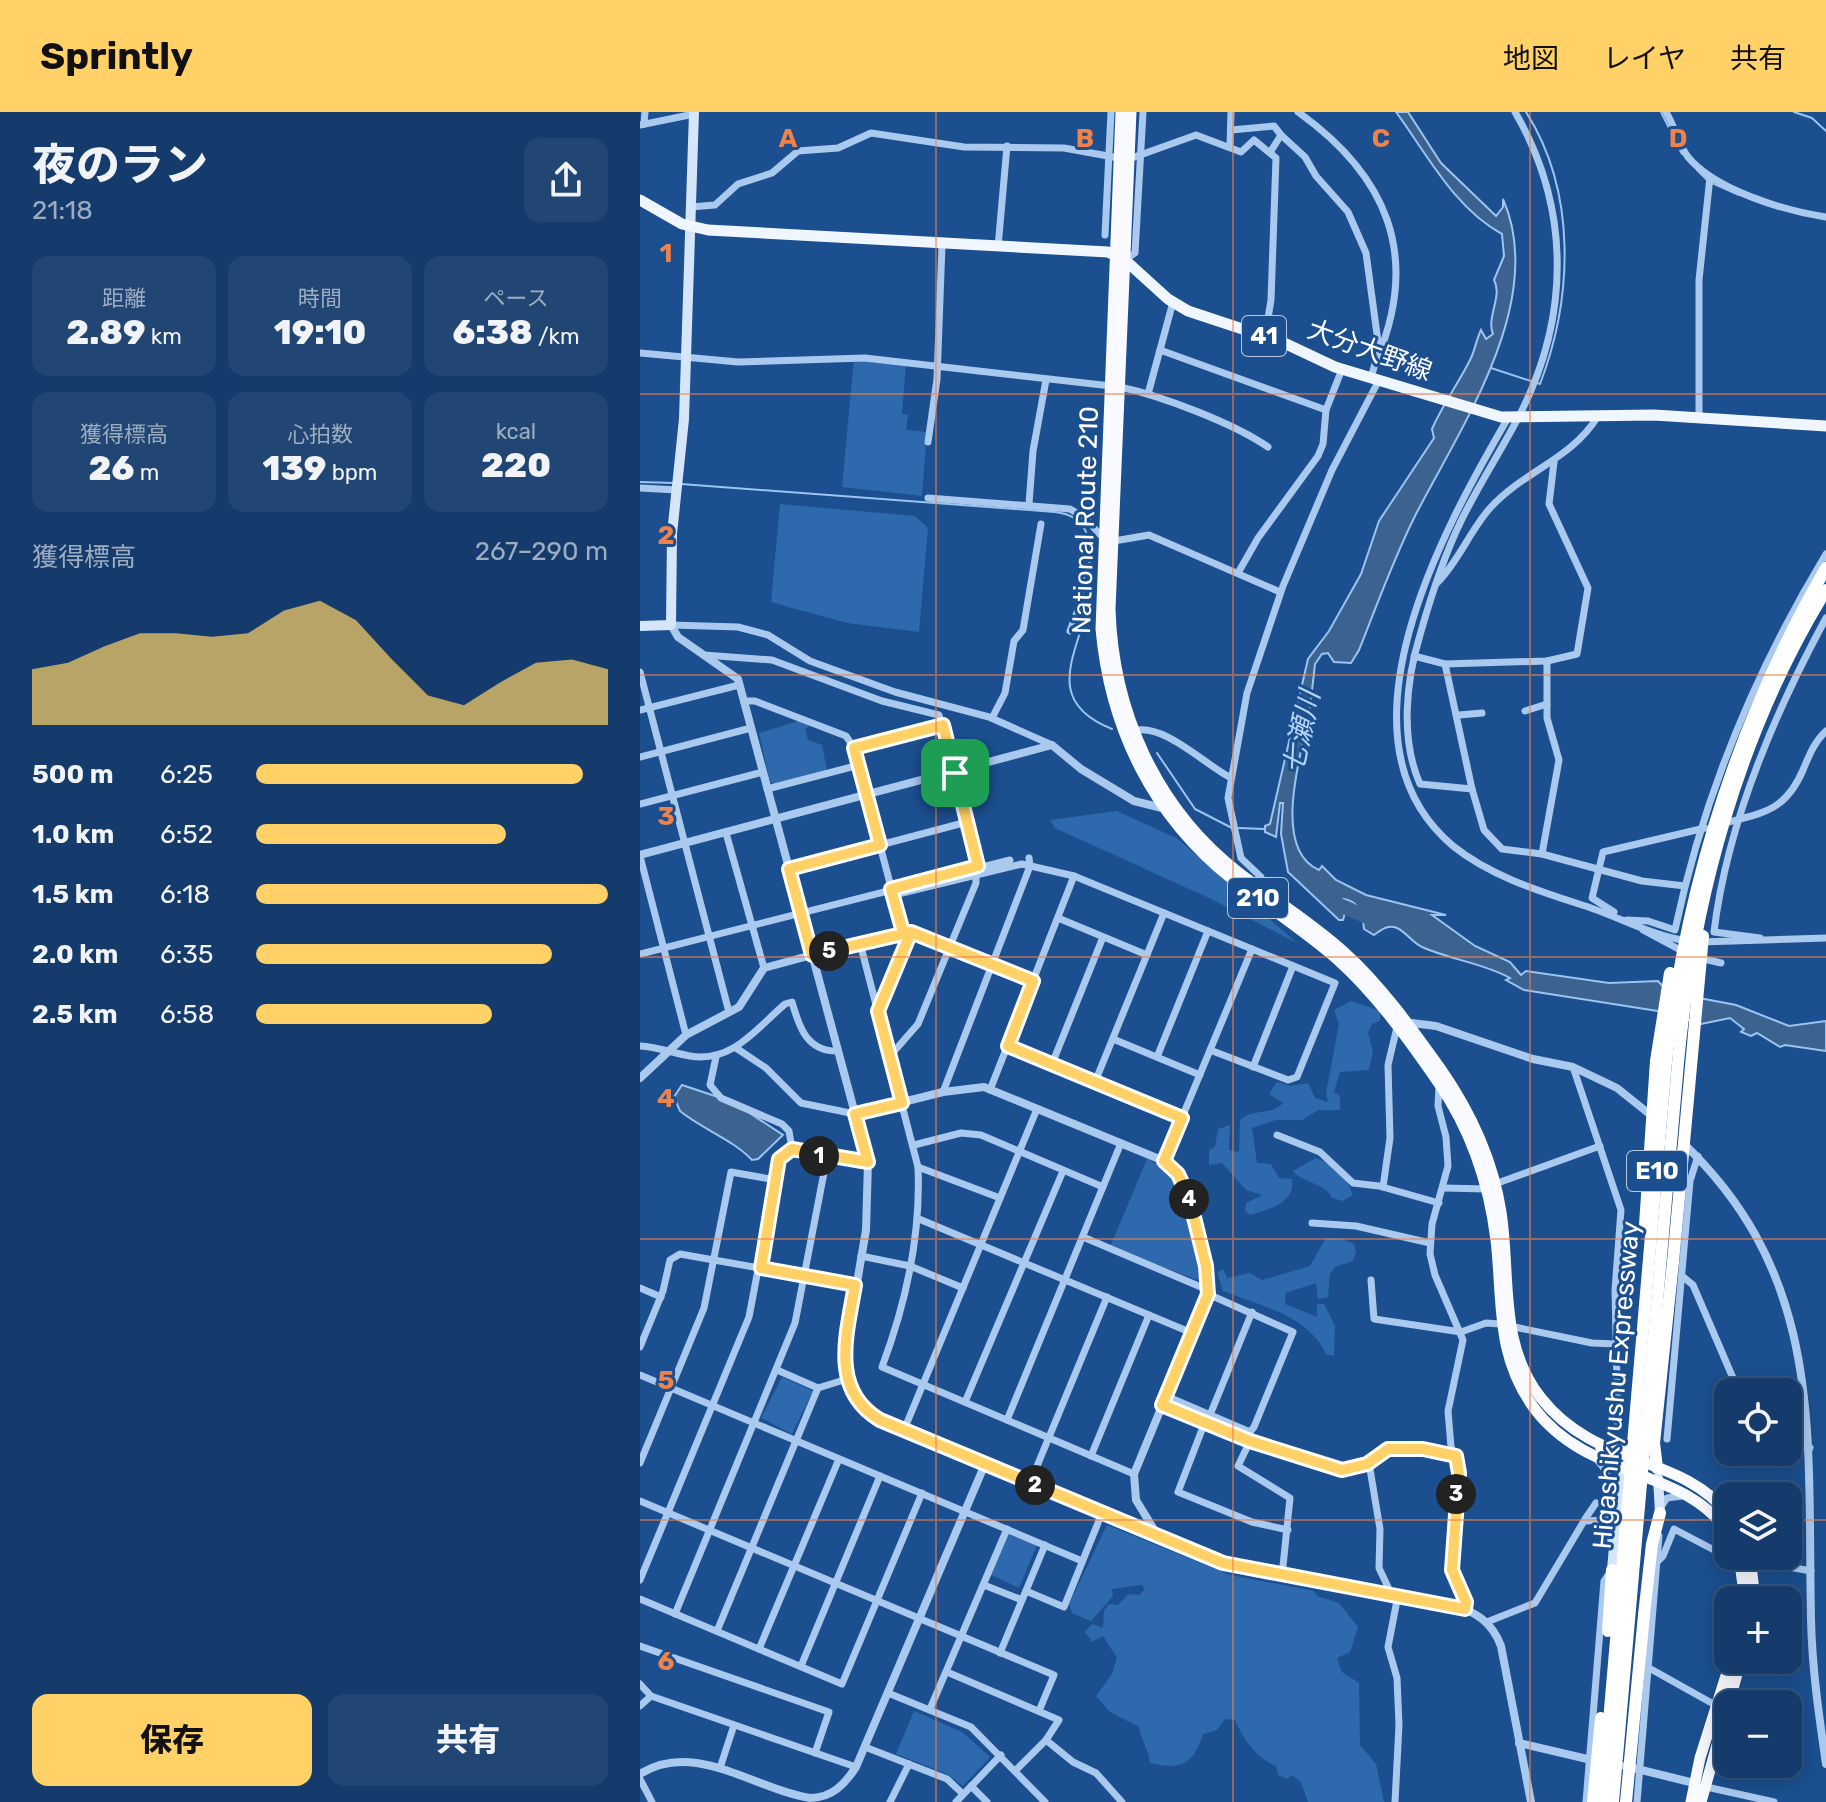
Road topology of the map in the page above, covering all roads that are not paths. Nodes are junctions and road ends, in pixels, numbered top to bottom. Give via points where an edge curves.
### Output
1 (645, 112) edge
2 (1111, 112) edge
3 (1121, 112) edge
4 (1131, 112) edge
5 (1143, 112) edge
6 (1231, 112) edge
7 (1298, 112) edge
8 (1515, 112) edge
9 (1666, 112) edge
10 (694, 116) edge
11 (642, 125) edge
12 (1231, 130) junction
13 (1281, 135) junction
14 (1230, 145) junction
15 (1007, 146) junction
16 (1271, 151) junction
17 (1124, 158) junction
18 (1710, 177) junction
19 (640, 200) edge
20 (691, 207) junction
21 (1826, 217) edge
22 (690, 227) junction
23 (1105, 235) dead end
24 (942, 245) junction
25 (998, 247) junction
26 (1120, 257) junction
27 (1173, 302) junction
28 (1265, 336) junction
29 (1160, 350) junction
30 (640, 353) edge
31 (1377, 359) junction
32 (686, 360) junction
33 (937, 364) junction
34 (1342, 369) junction
35 (1375, 379) junction
36 (1046, 380) junction
37 (1115, 386) junction
38 (1148, 394) junction
39 (1326, 410) junction
40 (1599, 414) junction
41 (1513, 418) junction
42 (1699, 418) junction
43 (1826, 426) edge
44 (928, 442) dead end
45 (1268, 447) dead end
46 (1554, 462) junction
47 (640, 488) edge
48 (677, 490) junction
49 (928, 498) dead end
50 (1029, 504) junction
51 (1041, 524) dead end
52 (1109, 540) junction
53 (1826, 554) edge
54 (1826, 568) edge
55 (1082, 572) dead end
56 (1238, 573) junction
57 (1435, 584) junction
58 (1826, 590) edge
59 (1091, 592) junction
60 (1280, 592) junction
61 (1826, 618) edge
62 (671, 625) junction
63 (640, 626) edge
64 (1070, 631) dead end
65 (704, 655) junction
66 (1414, 656) junction
67 (1547, 661) junction
68 (1445, 664) junction
69 (640, 672) edge
70 (739, 685) junction
71 (744, 701) junction
72 (1547, 704) junction
73 (649, 707) junction
74 (640, 710) edge
75 (1525, 711) dead end
76 (1482, 713) dead end
77 (1459, 715) dead end
78 (992, 718) junction
79 (943, 725) junction
80 (751, 728) junction
81 (1134, 731) junction
82 (1826, 731) edge
83 (1052, 745) junction
84 (854, 748) junction
85 (661, 751) junction
86 (640, 757) edge
87 (859, 765) junction
88 (763, 772) junction
89 (955, 773) junction
90 (1231, 778) junction
91 (767, 789) junction
92 (1472, 789) junction
93 (672, 795) junction
94 (867, 796) junction
95 (640, 804) edge
96 (1165, 810) junction
97 (1178, 812) junction
98 (1740, 819) junction
99 (776, 820) junction
100 (967, 822) junction
101 (1707, 827) junction
102 (726, 833) junction
103 (685, 844) junction
104 (880, 845) junction
105 (1542, 854) junction
106 (640, 856) edge
107 (1010, 860) dead end
108 (1030, 862) junction
109 (789, 869) junction
110 (1597, 869) junction
111 (977, 870) junction
112 (1074, 876) junction
113 (1707, 885) junction
114 (1685, 886) junction
115 (1261, 888) junction
116 (892, 892) junction
117 (801, 912) junction
118 (1164, 913) junction
119 (1058, 918) junction
120 (1627, 920) junction
121 (752, 925) junction
122 (1640, 927) junction
123 (1208, 931) junction
124 (907, 932) junction
125 (709, 936) junction
126 (1103, 937) junction
127 (1826, 938) edge
128 (1766, 939) junction
129 (860, 943) junction
130 (664, 948) junction
131 (950, 948) junction
132 (1252, 949) junction
133 (640, 954) edge
134 (812, 955) junction
135 (1147, 955) junction
136 (1721, 963) dead end
137 (992, 965) junction
138 (1293, 966) junction
139 (764, 968) junction
140 (1033, 981) junction
141 (878, 1011) junction
142 (729, 1012) junction
143 (1400, 1024) junction
144 (686, 1035) junction
145 (640, 1036) edge
146 (1113, 1039) junction
147 (641, 1046) edge
148 (1008, 1046) junction
149 (736, 1048) junction
150 (669, 1050) junction
151 (1210, 1050) junction
152 (838, 1051) junction
153 (890, 1056) junction
154 (716, 1057) junction
155 (1157, 1057) junction
156 (1052, 1064) junction
157 (1253, 1067) junction
158 (1573, 1067) junction
159 (1200, 1075) junction
160 (640, 1078) edge
161 (1095, 1082) junction
162 (1439, 1083) junction
163 (990, 1090) junction
164 (943, 1092) junction
165 (902, 1103) junction
166 (1037, 1109) junction
167 (855, 1114) junction
168 (1458, 1115) junction
169 (1182, 1118) junction
170 (1443, 1124) junction
171 (1277, 1135) dead end
172 (1121, 1143) junction
173 (914, 1145) junction
174 (1600, 1146) junction
175 (792, 1149) junction
176 (1020, 1152) junction
177 (1698, 1156) junction
178 (827, 1157) junction
179 (1164, 1161) junction
180 (868, 1162) junction
181 (918, 1167) junction
182 (1063, 1171) junction
183 (776, 1180) junction
184 (1490, 1186) junction
185 (1103, 1187) junction
186 (1383, 1187) junction
187 (1444, 1188) junction
188 (1000, 1198) junction
189 (1439, 1203) junction
190 (919, 1219) junction
191 (1312, 1223) dead end
192 (1083, 1237) junction
193 (1430, 1243) junction
194 (981, 1245) junction
195 (861, 1256) junction
196 (715, 1260) junction
197 (1024, 1263) junction
198 (910, 1266) junction
199 (761, 1268) junction
200 (805, 1276) junction
201 (1682, 1276) junction
202 (1065, 1280) junction
203 (1371, 1280) dead end
204 (855, 1285) junction
205 (640, 1288) edge
206 (963, 1288) junction
207 (1208, 1292) junction
208 (661, 1297) junction
209 (1107, 1297) junction
210 (1252, 1312) junction
211 (1149, 1315) junction
212 (1505, 1325) junction
213 (1461, 1332) junction
214 (1192, 1333) junction
215 (1615, 1344) junction
216 (640, 1347) edge
217 (777, 1370) junction
218 (640, 1375) edge
219 (1733, 1378) edge
220 (847, 1379) junction
221 (923, 1385) junction
222 (671, 1388) junction
223 (818, 1388) junction
224 (1164, 1401) junction
225 (965, 1402) junction
226 (713, 1405) junction
227 (1210, 1415) junction
228 (1007, 1420) junction
229 (1202, 1421) junction
230 (755, 1423) junction
231 (1642, 1427) junction
232 (1618, 1429) dead end
233 (904, 1430) junction
234 (1048, 1438) junction
235 (796, 1440) junction
236 (1250, 1441) junction
237 (1660, 1441) junction
238 (1802, 1446) edge
239 (1810, 1448) junction
240 (1598, 1453) junction
241 (1091, 1456) junction
242 (1456, 1456) junction
243 (839, 1459) junction
244 (640, 1463) edge
245 (1369, 1463) junction
246 (985, 1464) junction
247 (1653, 1467) junction
248 (1629, 1468) junction
249 (1134, 1474) junction
250 (880, 1476) junction
251 (1030, 1483) junction
252 (1659, 1484) junction
253 (922, 1493) junction
254 (1692, 1498) junction
255 (640, 1501) edge
256 (1714, 1501) edge
257 (1596, 1503) dead end
258 (965, 1511) junction
259 (1660, 1511) junction
260 (668, 1513) junction
261 (1102, 1513) junction
262 (1714, 1516) edge
263 (1608, 1520) junction
264 (1584, 1521) junction
265 (1007, 1529) junction
266 (710, 1530) junction
267 (1288, 1530) junction
268 (1159, 1537) junction
269 (1045, 1545) junction
270 (751, 1548) junction
271 (1714, 1550) edge
272 (1613, 1554) junction
273 (1082, 1561) junction
274 (1658, 1561) junction
275 (794, 1566) junction
276 (1802, 1569) edge
277 (1612, 1570) junction
278 (1811, 1571) junction
279 (1282, 1576) junction
280 (640, 1580) edge
281 (835, 1583) junction
282 (984, 1585) junction
283 (1026, 1591) junction
284 (1387, 1593) junction
285 (1398, 1595) junction
286 (640, 1599) edge
287 (1022, 1600) junction
288 (877, 1601) junction
289 (1465, 1609) junction
290 (675, 1614) junction
291 (919, 1619) junction
292 (1487, 1622) junction
293 (717, 1631) junction
294 (962, 1636) junction
295 (640, 1646) edge
296 (759, 1649) junction
297 (1000, 1653) junction
298 (801, 1666) junction
299 (1649, 1668) junction
300 (947, 1672) junction
301 (1736, 1674) edge
302 (640, 1684) edge
303 (888, 1693) junction
304 (651, 1696) junction
305 (1714, 1704) edge
306 (640, 1706) edge
307 (930, 1709) junction
308 (1039, 1711) junction
309 (1714, 1719) edge
310 (734, 1725) junction
311 (1046, 1740) junction
312 (1519, 1743) junction
313 (865, 1747) junction
314 (815, 1753) junction
315 (1001, 1755) junction
316 (1589, 1760) junction
317 (909, 1764) junction
318 (1826, 1764) edge
319 (856, 1767) junction
320 (720, 1768) junction
321 (1641, 1769) junction
322 (1016, 1770) junction
323 (640, 1777) edge
324 (1699, 1785) junction
325 (971, 1786) junction
326 (963, 1794) junction
327 (799, 1799) edge
328 (652, 1802) edge
329 (890, 1802) edge
330 (956, 1802) edge
331 (987, 1802) edge
332 (1045, 1802) edge
333 (1122, 1802) edge
334 (1395, 1802) edge
335 (1531, 1802) edge
336 (1586, 1802) edge
337 (1593, 1802) edge
338 (1602, 1802) edge
339 (1613, 1802) edge
340 (1626, 1802) edge
341 (1637, 1802) edge
342 (1691, 1802) edge
343 (1701, 1802) edge
344 (1774, 1802) edge

1 - 11 street
2 - 17 street
3 - 17 highway, National Route 210 / 210
4 - 17 highway, National Route 210 / 210
5 - 17 street
6 - 12 street
7 - 31 street via 1350,155 1382,202 1394,270 1393,300
8 - 41 street via 1548,183 1557,247 1547,340
9 - 18 street via 1683,150
10 - 11 street
10 - 20 main road
12 - 13 street via 1270,125
12 - 14 street
13 - 16 street
13 - 31 street via 1348,212 1361,238 1374,292
14 - 16 street via 1241,152 1254,140
14 - 17 street via 1196,135
15 - 17 street
15 - 20 street via 964,147 867,134 838,148 798,151 772,173 738,184 715,205
15 - 25 street
16 - 28 street via 1278,164
17 - 23 street
17 - 26 highway, National Route 210 / 210
17 - 26 street via 1135,253
18 - 21 street via 1736,191
18 - 42 street via 1699,280
19 - 22 main road
20 - 22 main road
22 - 24 main road
22 - 32 main road
24 - 25 main road
24 - 33 street
25 - 26 main road
26 - 27 main road, 大分大野線 / 41
26 - 37 highway, National Route 210 / 210
27 - 28 main road, 大分大野線 / 41
27 - 29 street
28 - 34 main road, 大分大野線 / 41
29 - 38 street
29 - 39 street
30 - 32 street
31 - 35 street
32 - 33 street via 859,358
32 - 48 main road
33 - 36 street
33 - 44 street
34 - 35 main road, 大分大野線 / 41
34 - 39 street
35 - 41 main road, 大分大野線 / 41
35 - 60 street
36 - 37 street
36 - 50 street
37 - 38 street
37 - 52 highway, National Route 210 / 210
38 - 45 street
39 - 56 street via 1318,456
40 - 41 main road, 大分大野線 / 41
40 - 42 main road, 大分大野線 / 41
40 - 46 street via 1585,436
41 - 57 street
41 - 120 street via 1448,530 1407,637 1397,690 1403,766 1428,819 1463,854 1529,887
42 - 43 main road, 大分大野線 / 41
46 - 57 street via 1512,486 1490,508
46 - 67 street via 1549,504 1588,588 1578,652
47 - 48 street
48 - 62 main road
49 - 50 street
50 - 52 street via 1075,512
51 - 78 street via 1023,630 1014,641 1005,693
52 - 56 street via 1146,534
52 - 59 highway, National Route 210 / 210
52 - 81 highway, National Route 210 / 210 via 1111,639
53 - 101 street via 1763,670
54 - 101 highway, Higashikyushu Expressway / E10, bridge via 1760,696
55 - 59 street
56 - 60 street
57 - 66 street
58 - 113 highway, Higashikyushu Expressway / E10, bridge via 1751,746
59 - 64 street
59 - 96 highway, National Route 210 / 210 via 1114,705 1136,762
60 - 90 street via 1252,672
61 - 98 street via 1782,708
62 - 63 main road
62 - 65 street via 678,637
62 - 78 street via 738,627 768,635 804,658 863,681
65 - 70 street via 735,676
65 - 79 street via 772,660 882,701 934,713
66 - 68 street
66 - 92 street via 1408,729 1418,782
67 - 68 street
67 - 72 street
68 - 92 street
69 - 73 street
70 - 71 street
70 - 73 street
71 - 80 street
71 - 84 street via 846,736
72 - 75 street
72 - 105 street via 1559,760
73 - 74 street
73 - 85 street
76 - 77 street
78 - 83 street
79 - 84 street
79 - 89 street
80 - 85 street
80 - 88 street
81 - 90 street via 1150,728 1164,733
81 - 97 highway, National Route 210 / 210 via 1150,769
82 - 98 street via 1790,796 1767,812
83 - 89 street
83 - 96 street via 1122,794
84 - 87 street
85 - 86 street
85 - 93 street
87 - 91 street
87 - 94 street
88 - 91 street
88 - 93 street
89 - 94 street
89 - 100 street
90 - 115 street via 1228,798 1239,854 1261,877
91 - 99 street
92 - 105 street via 1482,824 1497,845
93 - 95 street
93 - 103 street
94 - 99 street
94 - 104 street
96 - 97 street
96 - 143 highway, National Route 210 / 210 via 1219,868 1337,959
97 - 115 highway, National Route 210 / 210 via 1215,852
98 - 101 street
98 - 128 street via 1714,932
99 - 102 street
99 - 109 street
100 - 104 street
100 - 111 street
101 - 110 street via 1604,851
101 - 114 street
101 - 231 highway, bridge via 1660,1024 1645,1190 1651,1278
101 - 338 highway, Higashikyushu Expressway / E10, bridge via 1670,1028
102 - 103 street
102 - 121 street
103 - 106 street
103 - 125 street
104 - 109 street
104 - 116 street
105 - 110 street
106 - 130 street
107 - 111 street
108 - 111 street
108 - 112 street
108 - 137 street
109 - 117 street
110 - 114 street
110 - 120 street via 1593,900
111 - 116 street
111 - 131 street
112 - 118 street
112 - 119 street
113 - 237 highway, bridge
113 - 339 highway, Higashikyushu Expressway / E10, bridge via 1681,1027
114 - 120 street via 1675,930
115 - 143 highway, National Route 210 / 210 via 1351,958
116 - 117 street
116 - 124 street
117 - 121 street
117 - 134 street
118 - 123 street
118 - 135 street
119 - 126 street
119 - 140 street
120 - 122 street
121 - 125 street
121 - 139 street
122 - 128 street via 1710,944
122 - 136 street via 1677,950
123 - 132 street
123 - 155 street
124 - 129 street
124 - 131 street
124 - 141 street
125 - 130 street
125 - 142 street
126 - 135 street
126 - 156 street
127 - 128 street
129 - 134 street
129 - 141 street
130 - 133 street
130 - 144 street
131 - 137 street
131 - 153 street via 918,1024
132 - 138 street
132 - 151 street
134 - 139 street
134 - 152 street
135 - 146 street
137 - 140 street
137 - 164 street
138 - 157 street
138 - 157 street via 1335,983 1297,1077 1288,1080
139 - 142 street via 747,997
140 - 148 street
141 - 153 street
142 - 144 street
143 - 158 street via 1436,1026
143 - 162 highway, National Route 210 / 210
143 - 184 highway, National Route 210 / 210 via 1441,1069 1464,1107
143 - 186 street via 1388,1065 1390,1138
144 - 150 street
145 - 147 street
146 - 155 street
146 - 161 street
147 - 150 street
148 - 156 street
148 - 163 street
149 - 152 street via 792,1002 812,1045
149 - 154 street
149 - 167 street via 766,1068 801,1103
150 - 154 street
150 - 160 street
151 - 157 street
151 - 159 street
152 - 167 street
153 - 165 street
154 - 175 street via 710,1085 721,1098 782,1124
155 - 159 street
156 - 161 street
158 - 174 street
158 - 177 street via 1627,1095
159 - 169 street
161 - 169 street
162 - 168 highway, National Route 210 / 210
162 - 170 street
163 - 164 street via 976,1086
163 - 166 street
164 - 165 street
165 - 167 street
165 - 173 street
166 - 172 street
166 - 176 street
167 - 180 street
168 - 170 street
168 - 184 highway, National Route 210 / 210
169 - 179 street
170 - 187 street via 1448,1166
171 - 186 street via 1320,1152 1353,1183
172 - 179 street
172 - 185 street
173 - 176 street via 961,1133 981,1135
173 - 181 street
174 - 184 street
174 - 215 street via 1621,1210
175 - 178 street
175 - 183 street via 779,1159
176 - 182 street
176 - 188 street
177 - 201 street via 1690,1181
177 - 239 street via 1760,1235 1785,1285 1800,1345
178 - 180 street
178 - 200 street
179 - 207 street via 1178,1174 1190,1201
180 - 195 street
181 - 188 street
181 - 190 street
182 - 185 street
182 - 197 street
183 - 196 street via 731,1172
183 - 199 street
184 - 187 street
184 - 212 highway, National Route 210 / 210
185 - 192 street
186 - 189 street
187 - 189 street
188 - 194 street
189 - 193 street
190 - 194 street
190 - 198 street
191 - 193 street via 1356,1226
192 - 202 street
192 - 207 street
193 - 213 street via 1433,1270
194 - 197 street
194 - 206 street
195 - 198 street
195 - 204 street
196 - 199 street
196 - 208 street via 680,1254 670,1260
196 - 222 street via 704,1308
197 - 202 street
197 - 225 street
198 - 206 street
198 - 221 street via 882,1367
199 - 200 street
199 - 226 street via 749,1317
200 - 204 street
200 - 217 street
201 - 219 street via 1693,1285
201 - 237 street
202 - 209 street
202 - 228 street
203 - 213 street via 1374,1319
204 - 220 street via 843,1365
205 - 208 street
206 - 221 street
207 - 210 street
207 - 214 street
208 - 216 street
209 - 211 street
209 - 234 street
210 - 227 street
210 - 227 street via 1293,1332 1260,1413 1250,1432
211 - 214 street
211 - 241 street
212 - 213 street via 1486,1323
212 - 215 street
212 - 240 highway, National Route 210 / 210 via 1541,1398
213 - 242 street via 1448,1411
214 - 224 street
215 - 232 street
217 - 223 street
217 - 230 street
218 - 222 street
220 - 223 street
220 - 233 street via 862,1408
221 - 225 street
221 - 233 street
222 - 226 street
222 - 244 street
223 - 235 street
224 - 227 street
224 - 229 street
224 - 249 street
225 - 228 street
226 - 230 street
226 - 260 street
228 - 234 street
229 - 236 street
229 - 267 street via 1178,1492 1252,1522
230 - 235 street
230 - 266 street
231 - 240 highway via 1625,1449
231 - 248 highway
233 - 246 street
234 - 241 street
234 - 251 street
235 - 243 street
235 - 270 street
236 - 245 street via 1342,1470
236 - 267 street via 1238,1466 1290,1498
237 - 247 highway
238 - 239 street
239 - 278 street
240 - 248 highway, National Route 210 / 210
240 - 263 street via 1610,1480
241 - 249 street
242 - 245 street via 1388,1449
242 - 289 street via 1452,1570
243 - 250 street
243 - 275 street
245 - 284 street via 1380,1529 1379,1568
246 - 251 street
246 - 258 street
247 - 248 highway
247 - 252 main road
247 - 256 highway via 1696,1485
248 - 252 highway, National Route 210 / 210
248 - 272 main road
249 - 268 street via 1136,1500
250 - 253 street
250 - 281 street
251 - 261 street
252 - 254 highway, National Route 210 / 210
252 - 259 main road
253 - 258 street
253 - 288 street
254 - 259 street via 1672,1496
254 - 262 highway, National Route 210 / 210
255 - 260 street
257 - 264 street
258 - 265 street
258 - 291 street
259 - 274 street
259 - 340 highway, bridge via 1652,1544
260 - 266 street
260 - 280 street
261 - 268 street
261 - 273 street
263 - 264 street
263 - 272 street
264 - 292 street via 1535,1603
265 - 269 street
265 - 282 street
266 - 270 street
266 - 290 street
267 - 279 street
268 - 279 street via 1223,1563
269 - 273 street
269 - 283 street
270 - 275 street
270 - 293 street
271 - 274 street via 1674,1529
272 - 277 main road
273 - 283 street via 1064,1607
274 - 299 street
275 - 281 street
275 - 296 street
276 - 278 street
277 - 316 street via 1604,1581
277 - 337 highway, bridge
278 - 318 street via 1812,1646
279 - 284 street
281 - 288 street
281 - 298 street
282 - 287 street
282 - 294 street
283 - 287 street
284 - 285 street
285 - 289 street
285 - 334 street via 1388,1647 1397,1678
286 - 290 street
287 - 297 street
288 - 291 street
288 - 298 street via 842,1684
289 - 292 street
290 - 293 street
291 - 294 street
291 - 303 street
292 - 312 street via 1503,1655
293 - 296 street
294 - 297 street
294 - 300 street
295 - 314 street via 829,1712
296 - 298 street
297 - 308 street via 1054,1675
299 - 305 street
299 - 321 street
300 - 307 street
300 - 308 street
301 - 324 highway
302 - 304 street
303 - 307 street
303 - 313 street
304 - 306 street
304 - 310 street
307 - 315 street via 971,1727
308 - 311 street via 1059,1720
309 - 324 highway
310 - 314 street
310 - 320 street
311 - 322 street
311 - 333 street via 1096,1773
312 - 316 street
312 - 335 street
313 - 317 street
313 - 319 street
314 - 319 street
315 - 322 street
315 - 325 street
316 - 321 street
316 - 336 street
317 - 326 street via 947,1779
317 - 329 street
319 - 327 street via 832,1793
320 - 323 street via 687,1763 655,1767
320 - 327 street
321 - 324 street
321 - 341 street
322 - 332 street
323 - 328 street
324 - 342 highway
324 - 343 highway
324 - 344 street
325 - 326 street
325 - 331 street
326 - 330 street

